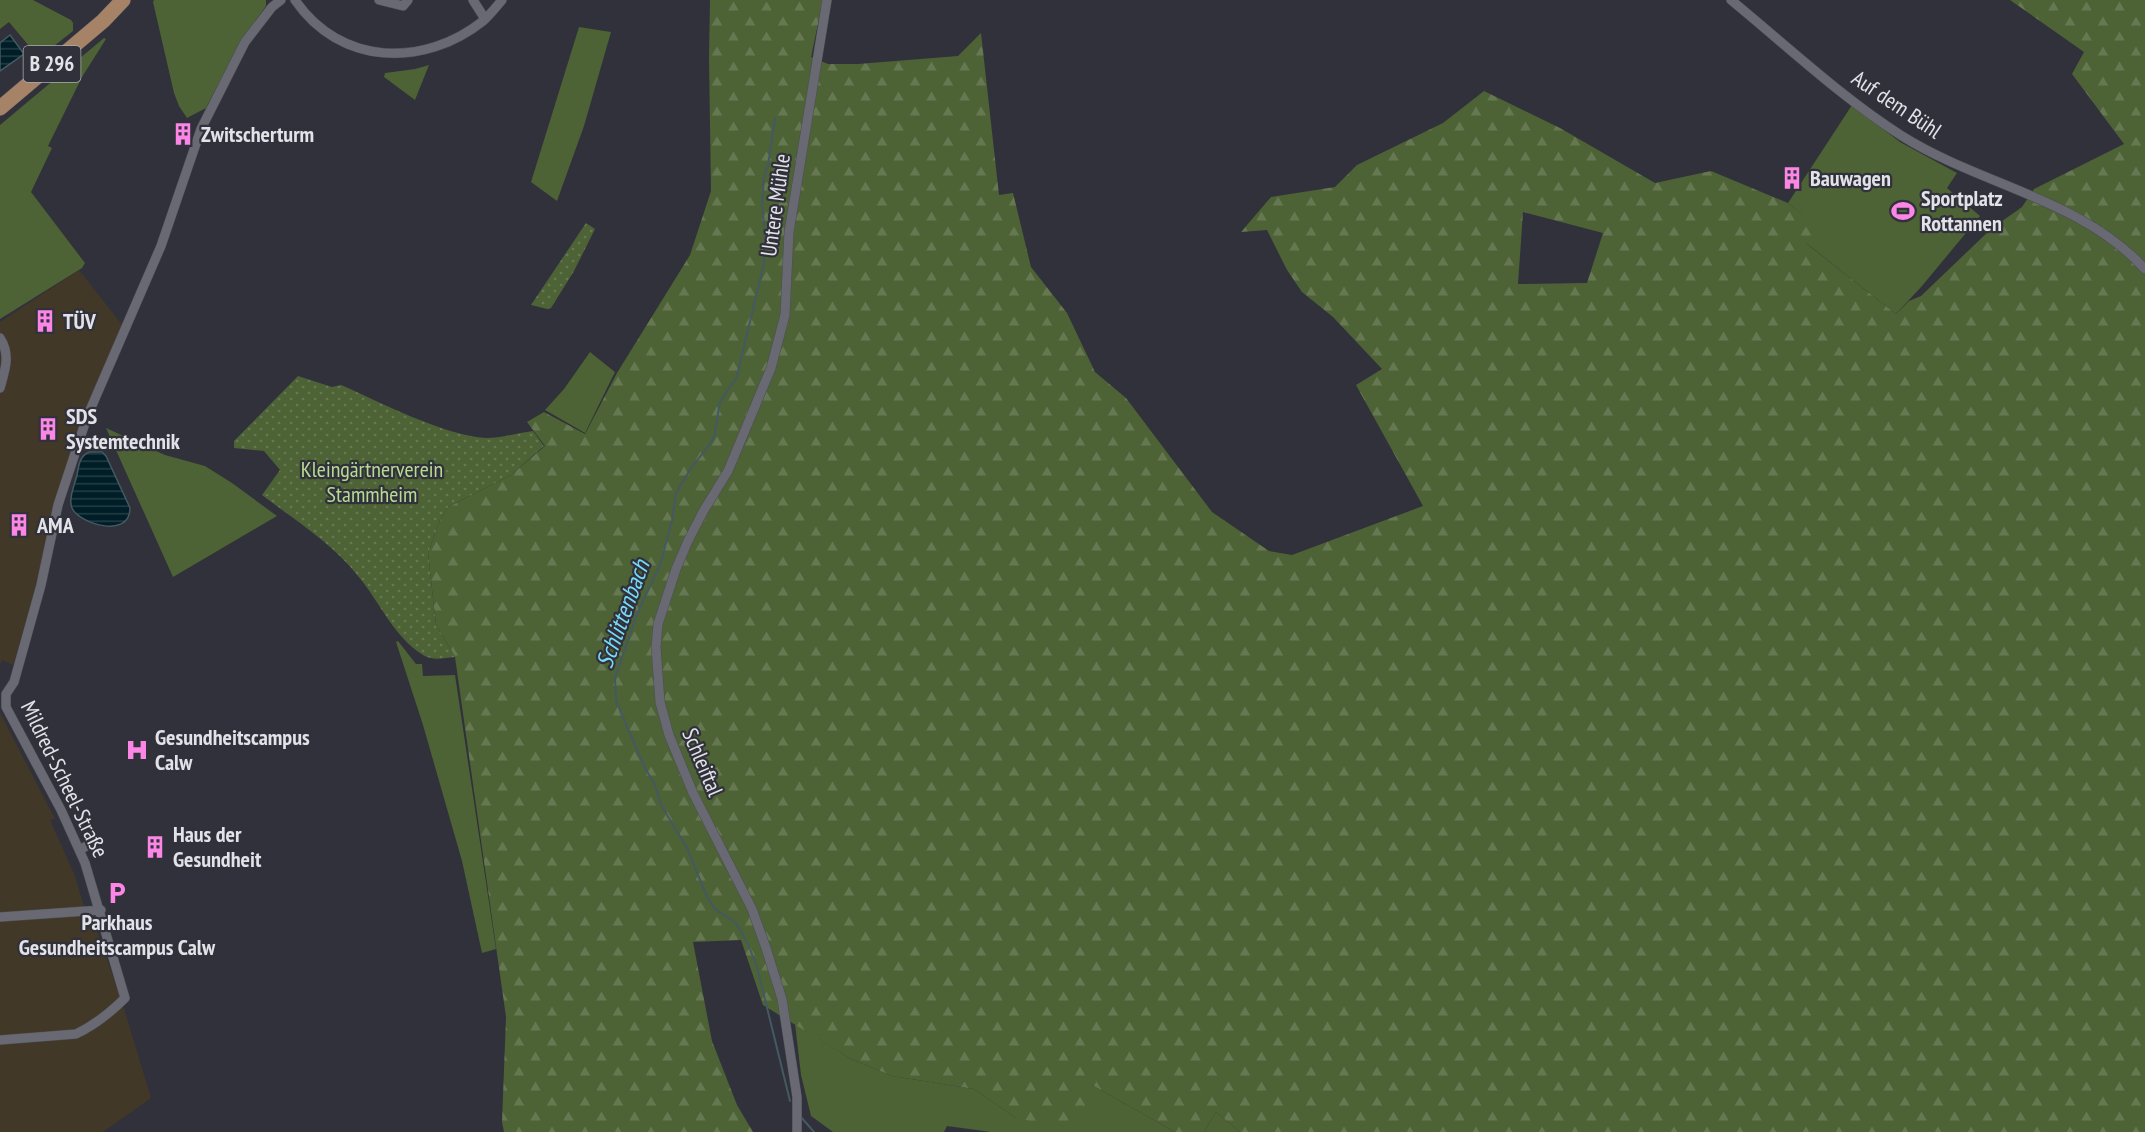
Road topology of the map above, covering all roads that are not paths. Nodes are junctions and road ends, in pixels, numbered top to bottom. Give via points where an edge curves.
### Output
1 (123, 0) edge
2 (281, 0) edge
3 (296, 0) edge
4 (379, 0) edge
5 (408, 0) edge
6 (473, 0) edge
7 (502, 0) edge
8 (827, 0) edge
9 (1731, 0) edge
10 (485, 19) junction
11 (0, 108) edge
12 (2145, 269) edge
13 (0, 338) edge
14 (0, 388) edge
15 (753, 411) joint
16 (3, 694) edge
17 (91, 843) dead end
18 (80, 850) junction
19 (101, 910) junction
20 (0, 917) edge
21 (0, 1040) edge
22 (797, 1132) edge

1 - 11 main road, B 296
2 - 16 street, Mildred-Scheel-Straße via 244,42 201,129 161,246 87,417 58,505 14,682
3 - 10 street via 322,29 369,52 405,54 428,50 452,41
4 - 5 street via 403,6
6 - 10 street
7 - 10 street
8 - 15 street, Untere Mühle via 789,232 785,315 771,368
9 - 12 street, Auf dem Bühl via 1902,136 1944,159 2060,209 2102,233
13 - 14 street via 7,360
15 - 22 street, Schleiftal via 728,471 687,541 676,569 658,624 657,677 669,735 693,793 752,909 782,999 797,1097
16 - 18 street, Mildred-Scheel-Straße via 6,707
17 - 18 street
18 - 19 street, Mildred-Scheel-Straße
19 - 20 street
19 - 21 street, Mildred-Scheel-Straße via 125,998 76,1034

